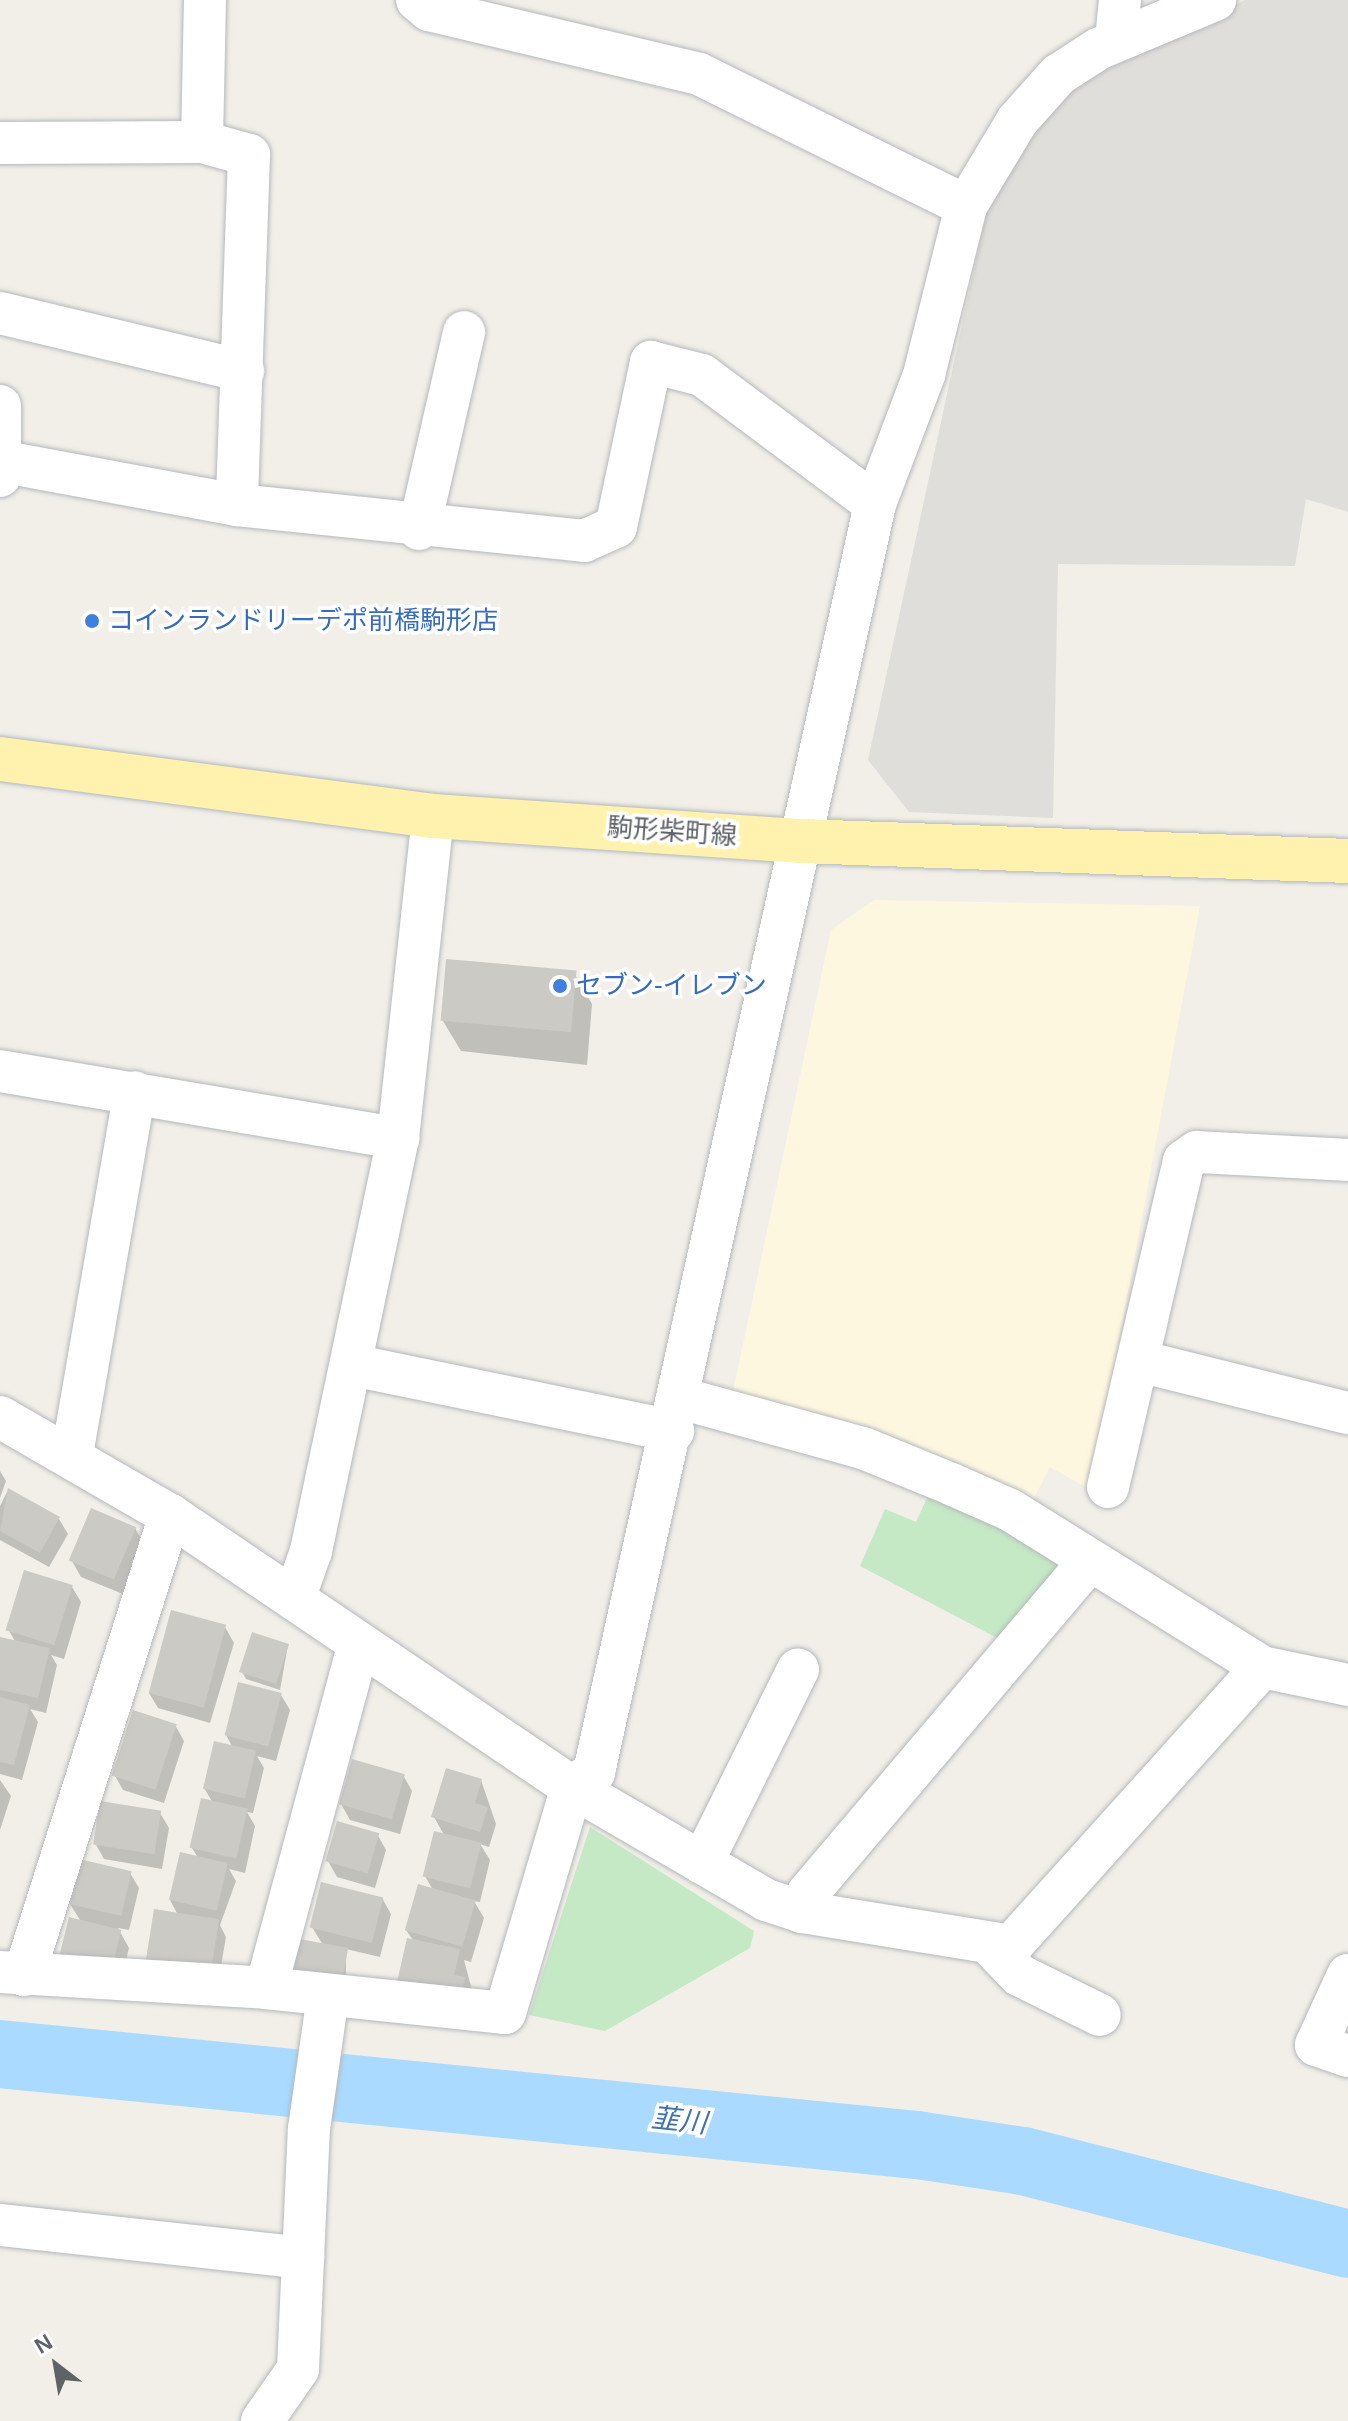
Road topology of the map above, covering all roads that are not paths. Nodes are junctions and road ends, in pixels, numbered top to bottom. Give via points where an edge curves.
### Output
1 (205, 0) edge
2 (417, 0) edge
3 (1215, 0) edge
4 (1118, 20) edge
5 (202, 142) junction
6 (0, 143) edge
7 (966, 206) junction
8 (0, 313) edge
9 (464, 332) dead end
10 (243, 371) junction
11 (0, 406) edge
12 (1, 466) edge
13 (875, 504) junction
14 (237, 505) junction
15 (419, 529) junction
16 (0, 759) edge
17 (433, 816) junction
18 (801, 841) junction
19 (1348, 861) edge
20 (0, 1071) edge
21 (135, 1092) junction
22 (398, 1138) junction
23 (1348, 1160) edge
24 (1139, 1361) junction
25 (352, 1365) junction
26 (1348, 1413) edge
27 (677, 1414) junction
28 (0, 1417) edge
29 (72, 1455) junction
30 (1108, 1487) dead end
31 (170, 1515) junction
32 (1088, 1563) junction
33 (294, 1599) junction
34 (359, 1644) junction
35 (1262, 1667) junction
36 (798, 1670) dead end
37 (1348, 1685) edge
38 (572, 1787) junction
39 (702, 1863) junction
40 (802, 1912) junction
41 (994, 1949) junction
42 (12, 1974) edge
43 (1348, 1975) edge
44 (266, 1988) junction
45 (328, 1995) junction
46 (1100, 2015) dead end
47 (1348, 2056) edge
48 (0, 2225) edge
49 (303, 2258) junction
50 (262, 2421) edge

1 - 5 street
2 - 7 street via 429,10 699,74
3 - 4 street
4 - 7 street via 1037,98
5 - 6 street
5 - 10 street via 249,155
7 - 13 street via 924,375
8 - 10 street
9 - 15 street
10 - 14 street
11 - 12 street
12 - 14 street
13 - 15 street via 702,375 651,362 616,527 584,541
13 - 18 street
14 - 15 street
16 - 17 main road, 駒形柴町線
17 - 18 main road, 駒形柴町線
17 - 22 street
18 - 19 main road, 駒形柴町線
18 - 27 street
20 - 21 street
21 - 22 street
21 - 29 street
22 - 25 street
23 - 24 street via 1197,1152 1184,1161
24 - 26 street
24 - 30 street
25 - 27 street
25 - 33 street
27 - 32 street via 863,1448 1010,1510
27 - 38 street via 594,1772
28 - 29 street
29 - 31 street
31 - 33 street
31 - 42 street
32 - 35 street
32 - 40 street via 808,1893
33 - 34 street
34 - 38 street
34 - 44 street
35 - 37 street
35 - 41 street via 1027,1934
36 - 39 street
38 - 39 street
38 - 45 street via 505,2013
39 - 40 street
40 - 41 street via 899,1923
41 - 46 street via 1019,1975
42 - 44 street
43 - 47 street via 1316,2045
44 - 45 street
45 - 49 street via 317,2037
48 - 49 street
49 - 50 street via 298,2369

